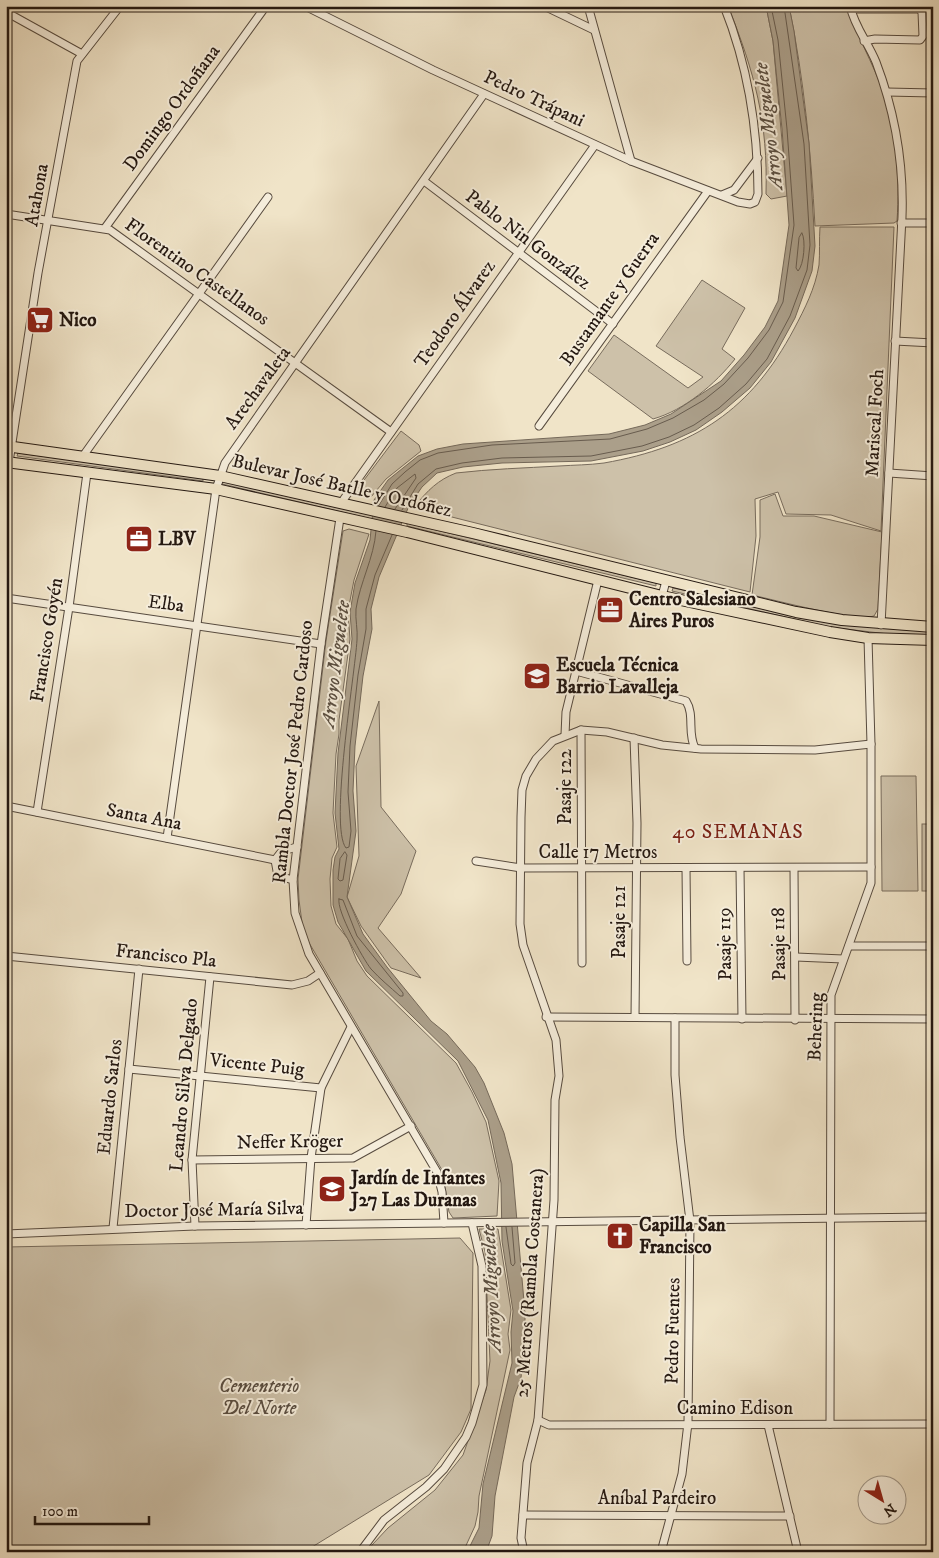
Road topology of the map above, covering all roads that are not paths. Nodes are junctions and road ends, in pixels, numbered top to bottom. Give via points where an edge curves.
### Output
1 (120, 6) edge
2 (266, 6) edge
3 (305, 6) edge
4 (544, 6) edge
5 (588, 6) edge
6 (724, 6) edge
7 (851, 7) edge
8 (6, 12) edge
9 (594, 30) junction
10 (864, 41) junction
11 (82, 54) junction
12 (886, 92) junction
13 (933, 93) edge
14 (484, 94) junction
15 (595, 145) junction
16 (758, 158) junction
17 (631, 161) junction
18 (424, 181) junction
19 (708, 191) junction
20 (722, 195) junction
21 (268, 197) dead end
22 (6, 214) edge
23 (49, 220) junction
24 (901, 223) junction
25 (933, 223) edge
26 (105, 228) junction
27 (518, 253) junction
28 (200, 293) junction
29 (613, 324) junction
30 (895, 341) junction
31 (933, 343) edge
32 (297, 362) junction
33 (540, 426) dead end
34 (391, 432) junction
35 (9, 446) edge
36 (83, 456) junction
37 (8, 462) edge
38 (87, 473) junction
39 (889, 473) junction
40 (220, 476) junction
41 (933, 476) edge
42 (216, 489) junction
43 (341, 503) junction
44 (340, 518) junction
45 (598, 580) junction
46 (666, 581) junction
47 (662, 596) junction
48 (6, 598) edge
49 (69, 607) junction
50 (197, 624) junction
51 (881, 625) junction
52 (933, 627) edge
53 (868, 638) junction
54 (933, 640) edge
55 (321, 644) junction
56 (576, 671) junction
57 (581, 730) junction
58 (690, 734) junction
59 (565, 735) junction
60 (634, 738) junction
61 (871, 744) junction
62 (680, 747) junction
63 (695, 748) junction
64 (6, 806) edge
65 (37, 812) junction
66 (167, 838) junction
67 (297, 847) junction
68 (275, 860) junction
69 (476, 861) dead end
70 (871, 867) junction
71 (521, 868) junction
72 (582, 868) junction
73 (635, 868) junction
74 (686, 868) junction
75 (740, 868) junction
76 (794, 868) junction
77 (293, 880) junction
78 (849, 946) junction
79 (933, 946) edge
80 (6, 956) edge
81 (796, 957) junction
82 (843, 959) junction
83 (687, 961) dead end
84 (582, 963) dead end
85 (138, 969) junction
86 (320, 973) junction
87 (210, 976) junction
88 (546, 1017) junction
89 (635, 1018) junction
90 (675, 1018) junction
91 (742, 1019) junction
92 (796, 1020) junction
93 (831, 1020) junction
94 (933, 1020) edge
95 (351, 1027) junction
96 (129, 1069) junction
97 (199, 1075) junction
98 (321, 1088) junction
99 (411, 1126) junction
100 (311, 1158) junction
101 (192, 1160) junction
102 (933, 1217) edge
103 (830, 1219) junction
104 (690, 1221) junction
105 (550, 1222) junction
106 (444, 1223) junction
107 (472, 1223) junction
108 (306, 1225) junction
109 (195, 1226) junction
110 (113, 1228) junction
111 (6, 1234) edge
112 (538, 1420) junction
113 (688, 1423) junction
114 (830, 1424) junction
115 (933, 1424) edge
116 (768, 1425) junction
117 (523, 1514) junction
118 (670, 1514) junction
119 (790, 1516) junction
120 (360, 1552) edge
121 (524, 1552) edge
122 (661, 1552) edge
123 (798, 1552) edge

1 - 11 street, Atahona
2 - 26 street, Domingo Ordoñana
3 - 14 street, Pedro Trápani
4 - 9 street
5 - 9 street
6 - 16 street via 748,83
7 - 10 street, Mariscal Foch
7 - 10 street via 919,9 922,12 923,36 920,40
8 - 11 street
9 - 17 street
10 - 12 street, Mariscal Foch via 875,60
11 - 23 street, Atahona via 77,61
12 - 13 street
12 - 24 street, Mariscal Foch via 901,156
14 - 15 street, Pedro Trápani
14 - 18 street, Arechavaleta
15 - 17 street, Pedro Trápani
15 - 27 street, Teodoro Álvarez
16 - 20 street via 734,190
16 - 20 street, Pedro Trápani via 755,202 744,204
17 - 19 street, Pedro Trápani
18 - 27 street, Pablo Nin González
18 - 32 street, Arechavaleta
19 - 20 street, Pedro Trápani
19 - 29 street, Bustamante y Guerra
21 - 28 street
22 - 23 street
23 - 26 street
23 - 35 street, Atahona
24 - 25 street
24 - 30 street, Mariscal Foch
26 - 28 street, Florentino Castellanos
27 - 29 street, Pablo Nin González
27 - 34 street, Teodoro Álvarez
28 - 32 street, Florentino Castellanos
28 - 36 street
29 - 33 street, Bustamante y Guerra
30 - 31 street
30 - 39 street, Mariscal Foch
32 - 34 street, Florentino Castellanos
32 - 40 street, Arechavaleta via 225,463
34 - 43 street, Teodoro Álvarez
35 - 36 main road, Bulevar José Batlle y Ordóñez
35 - 37 street, Atahona
36 - 40 main road, Bulevar José Batlle y Ordóñez
37 - 38 main road, Bulevar José Batlle y Ordóñez
38 - 42 main road, Bulevar José Batlle y Ordóñez
38 - 49 street, Francisco Goyén
39 - 41 street
39 - 51 street, Mariscal Foch
40 - 42 street, Arechavaleta
40 - 43 main road, Bulevar José Batlle y Ordóñez
42 - 44 main road, Bulevar José Batlle y Ordóñez
42 - 50 street, Arechavaleta
43 - 46 main road, Bulevar José Batlle y Ordóñez
44 - 45 main road, Bulevar José Batlle y Ordóñez
44 - 55 street, Rambla Doctor José Pedro Cardoso
45 - 47 main road, Bulevar José Batlle y Ordóñez
45 - 56 street
46 - 47 street
46 - 51 main road, Bulevar José Batlle y Ordóñez via 796,612
47 - 53 main road, Bulevar José Batlle y Ordóñez
48 - 49 street, Elba
49 - 50 street, Elba
49 - 65 street, Francisco Goyén
50 - 55 street, Elba
50 - 66 street, Arechavaleta
51 - 52 main road, Bulevar José Batlle y Ordóñez
53 - 54 main road, Bulevar José Batlle y Ordóñez
53 - 61 street, Behering
55 - 67 street, Rambla Doctor José Pedro Cardoso
56 - 58 street via 686,701 690,710
56 - 59 street via 566,712
57 - 59 street, 25 Metros (Rambla Costanera)
57 - 60 street
57 - 72 street, Pasaje 122
58 - 62 street
58 - 63 street
59 - 71 street, 25 Metros (Rambla Costanera) via 544,749 526,776 521,808
60 - 62 street
60 - 73 street, Pasaje 121
61 - 63 street via 815,750
61 - 70 street, Behering
62 - 63 street
64 - 65 street, Santa Ana
65 - 66 street, Santa Ana
66 - 68 street, Santa Ana
67 - 68 street via 282,850
67 - 77 street, Rambla Doctor José Pedro Cardoso
68 - 77 street via 277,871
69 - 71 street, Calle 17 Metros
70 - 76 street, Calle 17 Metros
70 - 78 street, Behering via 868,896
71 - 72 street, Calle 17 Metros
71 - 88 street, 25 Metros (Rambla Costanera) via 523,945
72 - 73 street, Calle 17 Metros
72 - 84 street, Pasaje 122
73 - 74 street, Calle 17 Metros
73 - 89 street, Pasaje 121
74 - 75 street, Calle 17 Metros
74 - 83 street
75 - 76 street, Calle 17 Metros
75 - 91 street, Pasaje 119
76 - 81 street, Pasaje 118
77 - 86 street, Rambla Doctor José Pedro Cardoso via 298,927 308,954
78 - 79 street
78 - 82 street, Behering
80 - 85 street, Francisco Pla
81 - 82 street
81 - 92 street, Pasaje 118
82 - 93 street, Behering via 832,995
85 - 87 street, Francisco Pla
85 - 96 street, Eduardo Sarlos
86 - 87 street, Francisco Pla via 308,981 292,984
86 - 95 street, Rambla Doctor José Pedro Cardoso
87 - 97 street, Leandro Silva Delgado
88 - 89 street
88 - 105 street, 25 Metros (Rambla Costanera) via 558,1052 559,1076 555,1100 554,1200
89 - 90 street
90 - 91 street
90 - 104 street, Pedro Fuentes via 675,1075
91 - 92 street
92 - 93 street
93 - 94 street
93 - 103 street, Behering
95 - 98 street
95 - 99 street, Rambla Doctor José Pedro Cardoso
96 - 97 street, Vicente Puig
96 - 110 street, Eduardo Sarlos
97 - 98 street, Vicente Puig
97 - 101 street, Leandro Silva Delgado
98 - 100 street
99 - 100 street, Neffer Kröger via 354,1158
99 - 106 street, Rambla Doctor José Pedro Cardoso via 441,1182
100 - 101 street, Neffer Kröger
100 - 108 street
101 - 109 street, Leandro Silva Delgado
102 - 103 street, Doctor José María Silva
103 - 104 street, Doctor José María Silva
103 - 114 street, Behering
104 - 105 street, Doctor José María Silva
104 - 113 street, Pedro Fuentes
105 - 107 street, Doctor José María Silva
105 - 112 street, 25 Metros (Rambla Costanera)
106 - 107 street, Doctor José María Silva
106 - 108 street, Doctor José María Silva
107 - 120 street via 482,1266 482,1385 472,1423 466,1438 444,1468 426,1487 384,1520
108 - 109 street, Doctor José María Silva
109 - 110 street, Doctor José María Silva
110 - 111 street, Doctor José María Silva
112 - 113 street, Camino Edison via 549,1425
112 - 117 street, 25 Metros (Rambla Costanera) via 527,1463
113 - 116 street, Camino Edison
113 - 118 street, Pedro Fuentes via 684,1465
114 - 115 street, Camino Edison
114 - 116 street, Camino Edison
116 - 119 street
117 - 118 street, Aníbal Pardeiro
117 - 121 street, 25 Metros (Rambla Costanera) via 521,1538
118 - 119 street, Aníbal Pardeiro
118 - 122 street, Pedro Fuentes
119 - 123 street

